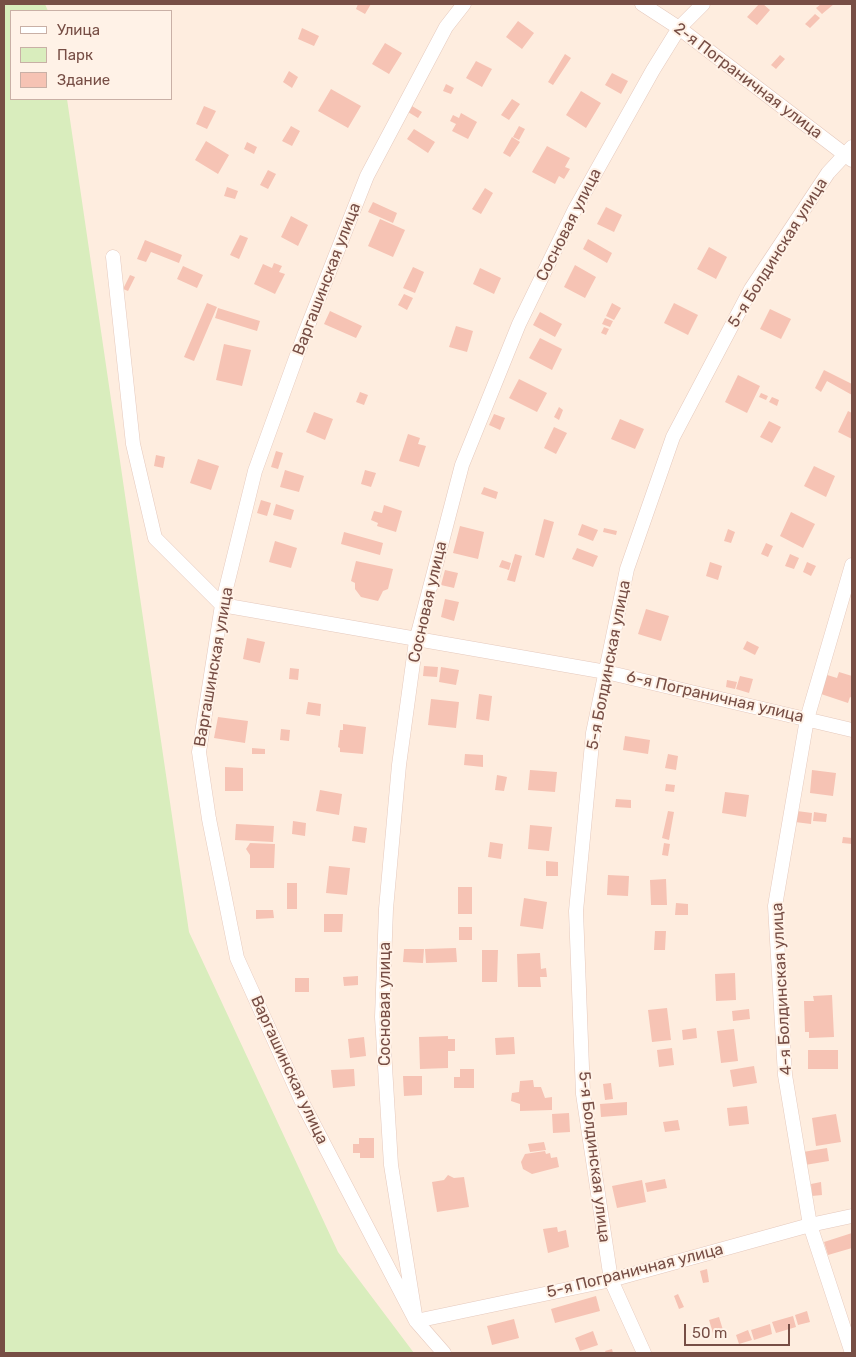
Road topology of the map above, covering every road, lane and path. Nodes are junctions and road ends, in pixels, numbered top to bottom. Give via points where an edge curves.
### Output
1 (464, 4) edge
2 (642, 4) edge
3 (703, 4) edge
4 (679, 28) junction
5 (850, 154) edge
6 (113, 257) dead end
7 (852, 565) edge
8 (222, 605) junction
9 (416, 641) junction
10 (606, 672) junction
11 (807, 719) junction
12 (852, 730) edge
13 (852, 1216) edge
14 (810, 1225) junction
15 (611, 1280) junction
16 (416, 1321) junction
17 (444, 1353) edge
18 (644, 1353) edge
19 (852, 1353) edge

1 - 8 street, Варгашинская улица via 446,28 367,176 255,471
2 - 4 street, 2-я Пограничная улица
3 - 4 street, Сосновая улица
4 - 5 street, 2-я Пограничная улица
4 - 9 street, Сосновая улица via 574,211 520,324 462,465
5 - 10 street, 5-я Болдинская улица via 828,172 751,289 672,437 627,570
6 - 8 street via 133,444 155,538
7 - 11 street, 4-я Болдинская улица
8 - 9 street, 6-я Пограничная улица
8 - 16 street, Варгашинская улица via 199,752 237,958 303,1104
9 - 10 street, 6-я Пограничная улица
9 - 16 street, Сосновая улица via 399,765 386,909 382,1017 391,1165
10 - 11 street, 6-я Пограничная улица
10 - 15 street, 5-я Болдинская улица via 593,733 576,911 583,1094
11 - 12 street, 6-я Пограничная улица
11 - 14 street, 4-я Болдинская улица via 775,906 785,1075
13 - 14 street, 5-я Пограничная улица
14 - 15 street, 5-я Пограничная улица
14 - 19 street, 4-я Болдинская улица
15 - 16 street, 5-я Пограничная улица
15 - 18 street, 5-я Болдинская улица
16 - 17 street, Варгашинская улица

